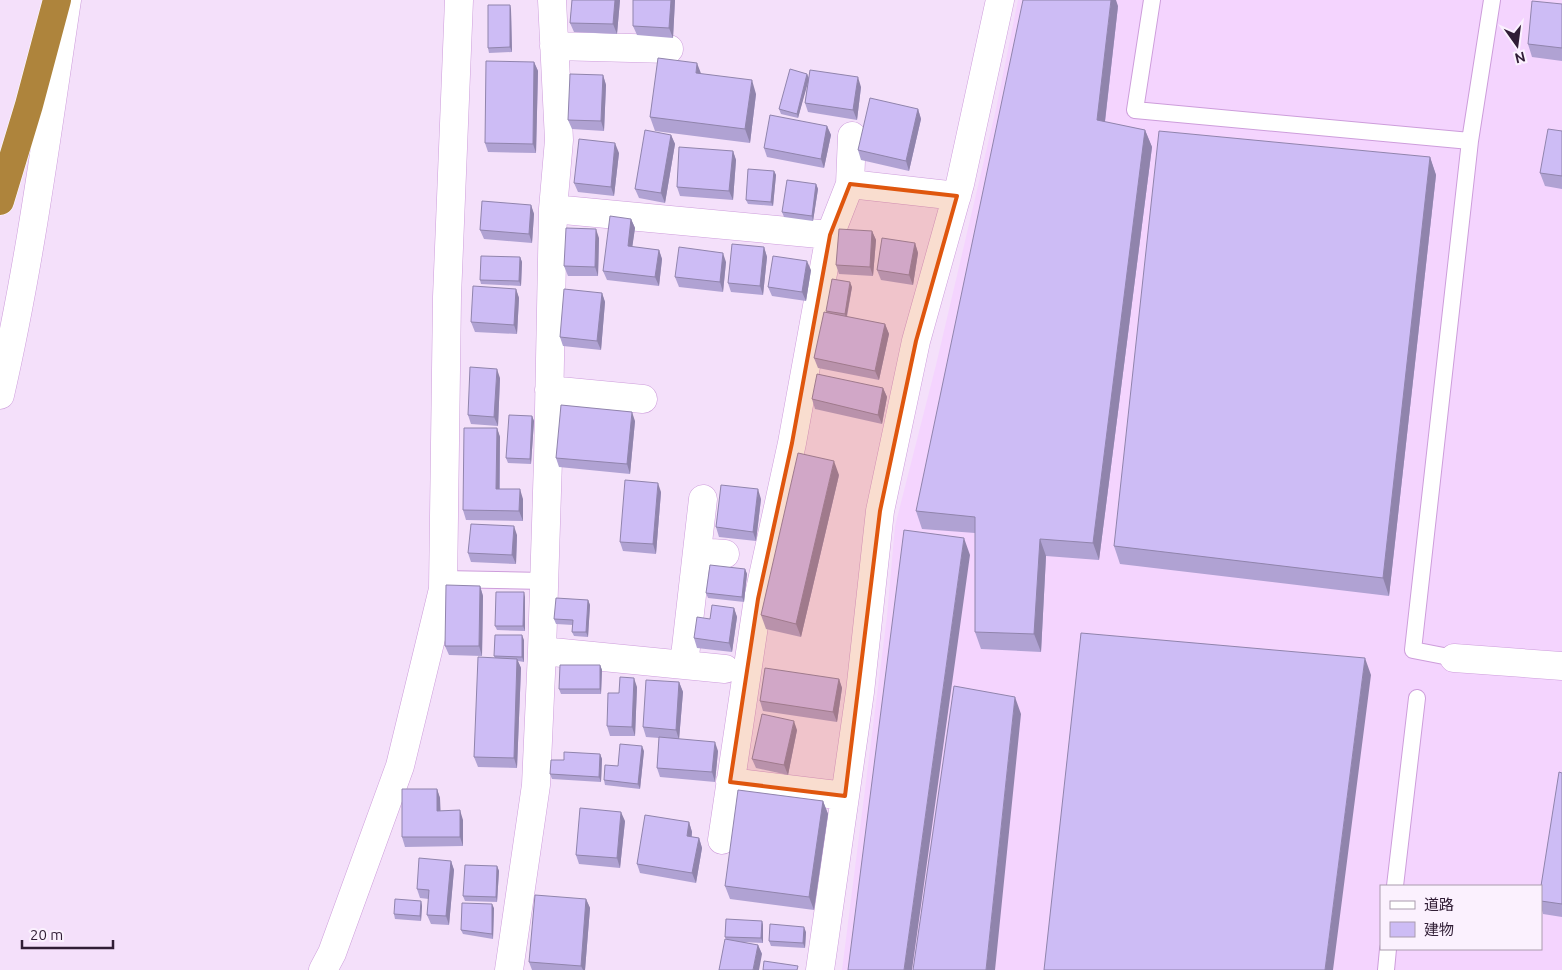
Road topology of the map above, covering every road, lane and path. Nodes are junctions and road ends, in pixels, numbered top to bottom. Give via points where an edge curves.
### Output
1 (57, 0) edge
2 (67, 0) edge
3 (458, 0) edge
4 (552, 0) edge
5 (1000, 0) edge
6 (1152, 0) edge
7 (1492, 0) edge
8 (554, 46) junction
9 (669, 48) dead end
10 (852, 136) dead end
11 (1470, 141) junction
12 (850, 184) junction
13 (957, 196) junction
14 (0, 201) edge
15 (553, 209) junction
16 (830, 235) junction
17 (549, 390) junction
18 (0, 395) edge
19 (643, 399) dead end
20 (703, 499) dead end
21 (697, 552) junction
22 (725, 554) dead end
23 (443, 579) junction
24 (544, 580) junction
25 (542, 651) junction
26 (1454, 658) joint
27 (684, 665) junction
28 (1562, 666) edge
29 (725, 669) dead end
30 (1417, 698) dead end
31 (730, 782) junction
32 (845, 796) junction
33 (722, 840) dead end
34 (1395, 885) edge
35 (1388, 950) edge
36 (332, 964) edge
37 (509, 970) edge
38 (820, 970) edge
39 (1386, 970) edge

1 - 14 highway via 30,105
2 - 18 street via 42,167
3 - 23 street via 447,297
4 - 8 street
5 - 13 street
6 - 11 lane via 1135,110
7 - 11 lane
8 - 9 street
8 - 15 street via 559,140
10 - 12 street
11 - 26 lane via 1413,650
12 - 13 street
12 - 16 street
13 - 32 street via 916,341 880,511
15 - 16 street
15 - 17 street
16 - 31 street via 792,443 758,600
17 - 19 street
17 - 24 street
20 - 21 street
21 - 22 street
21 - 27 street
23 - 24 lane
23 - 36 street via 400,766
24 - 25 street
25 - 27 street
25 - 37 street via 536,785
26 - 28 street
27 - 29 street
30 - 34 lane
31 - 32 street
31 - 33 street
32 - 38 street
35 - 39 lane

